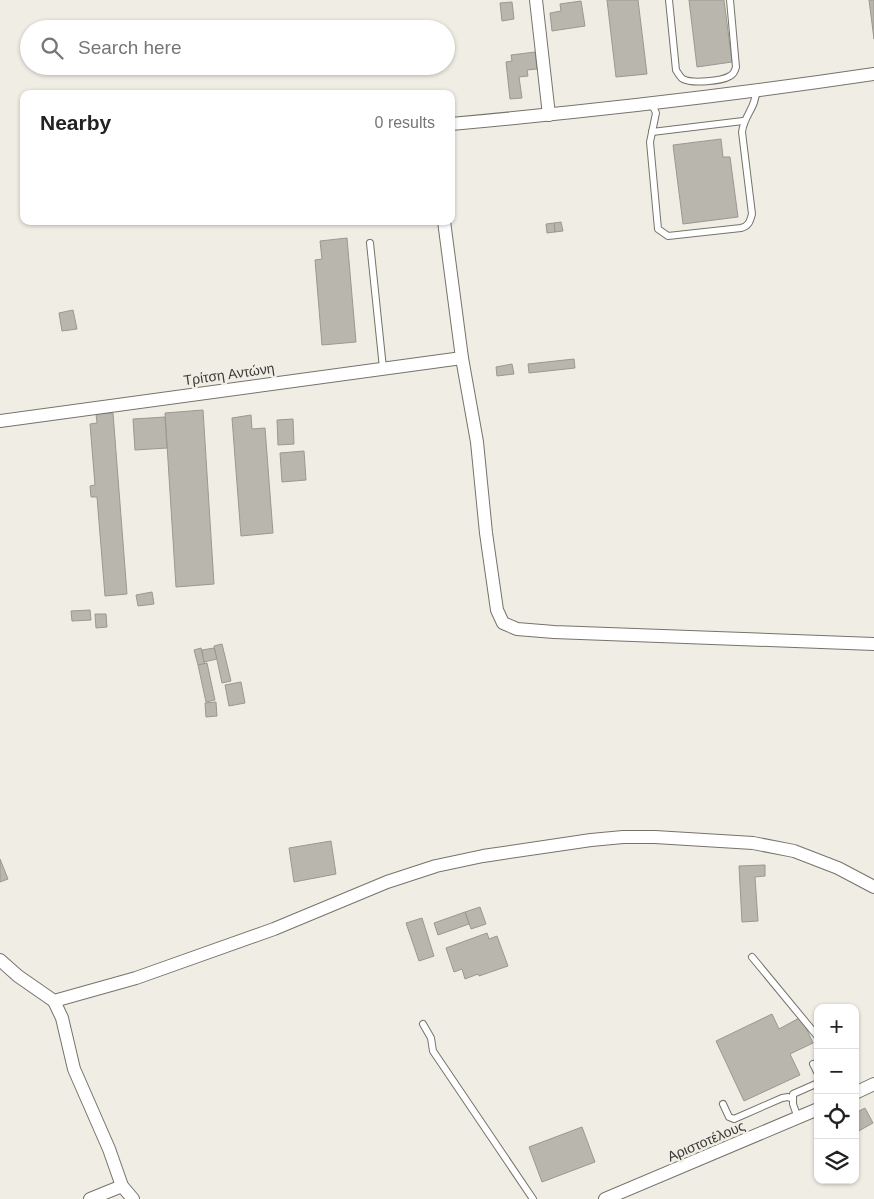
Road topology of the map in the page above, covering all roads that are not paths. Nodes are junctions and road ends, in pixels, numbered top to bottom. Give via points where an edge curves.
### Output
1 (536, 0) edge
2 (669, 0) edge
3 (730, 0) edge
4 (874, 74) edge
5 (711, 81) junction
6 (756, 91) junction
7 (714, 96) junction
8 (652, 104) junction
9 (549, 115) junction
10 (744, 121) junction
11 (455, 124) edge
12 (652, 132) junction
13 (445, 225) edge
14 (370, 243) dead end
15 (462, 358) junction
16 (382, 368) junction
17 (0, 421) edge
18 (874, 644) edge
19 (874, 887) edge
20 (752, 957) dead end
21 (1, 963) edge
22 (54, 1001) junction
23 (423, 1024) dead end
24 (814, 1032) edge
25 (874, 1084) edge
26 (814, 1085) edge
27 (859, 1088) edge
28 (793, 1099) junction
29 (723, 1104) dead end
30 (814, 1112) edge
31 (798, 1118) junction
32 (122, 1186) junction
33 (90, 1199) edge
34 (133, 1199) edge
35 (533, 1199) edge
36 (605, 1199) edge

1 - 9 street
2 - 5 lane via 676,70 688,81
3 - 5 lane via 735,72 729,77
4 - 6 street
5 - 7 lane
6 - 7 street
6 - 10 lane via 756,100
7 - 8 street
8 - 9 street
8 - 12 lane via 656,113
9 - 11 street
10 - 12 lane
10 - 12 lane via 742,132 752,214 750,222 741,228 668,236 658,229 650,142
13 - 15 street
14 - 16 lane
15 - 16 street, Τρίτση Αντώνη
15 - 18 street via 477,442 497,610 503,622 517,629 554,632
16 - 17 street, Τρίτση Αντώνη
19 - 22 street via 838,868 794,851 753,843 654,837 591,840 436,866 136,978
20 - 24 lane
21 - 22 street
22 - 32 street via 62,1018 74,1069
23 - 35 lane via 431,1038 432,1052
25 - 27 street
26 - 28 lane via 793,1094
28 - 29 lane via 782,1098 734,1119 729,1117
28 - 31 lane
30 - 31 street, Αριστοτέλους
31 - 36 street, Αριστοτέλους
32 - 33 street
32 - 34 street

